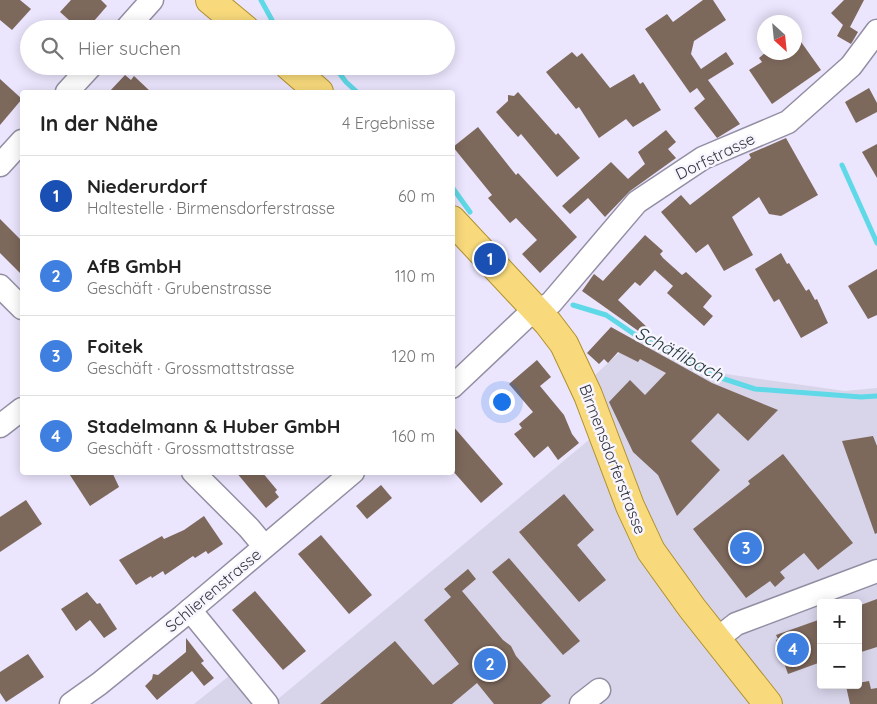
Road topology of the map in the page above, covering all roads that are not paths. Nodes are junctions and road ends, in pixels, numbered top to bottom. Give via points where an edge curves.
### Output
1 (152, 0) edge
2 (210, 0) edge
3 (134, 20) edge
4 (234, 20) edge
5 (877, 31) edge
6 (83, 75) edge
7 (299, 75) edge
8 (69, 90) edge
9 (317, 90) edge
10 (20, 143) edge
11 (0, 165) edge
12 (455, 223) edge
13 (0, 286) edge
14 (20, 306) edge
15 (537, 311) junction
16 (455, 384) edge
17 (20, 411) edge
18 (0, 426) edge
19 (196, 475) edge
20 (349, 475) edge
21 (264, 546) junction
22 (877, 571) edge
23 (190, 610) junction
24 (717, 639) junction
25 (599, 690) dead end
26 (71, 704) edge
27 (267, 704) edge
28 (581, 704) edge
29 (768, 704) edge

1 - 3 street
2 - 4 main road
5 - 15 street, Dorfstrasse via 851,66 788,122 703,158 636,202 563,290 551,303
6 - 8 street
7 - 9 main road
10 - 11 street
12 - 15 main road, Birmensdorferstrasse
13 - 14 street
15 - 16 street via 525,318
15 - 24 main road, Birmensdorferstrasse via 564,344 578,371 648,545
17 - 18 street
19 - 21 street
20 - 21 street, Schlierenstrasse
21 - 23 street, Schlierenstrasse
22 - 24 street via 736,624
23 - 26 street, Schlierenstrasse
23 - 27 street
24 - 29 main road, Birmensdorferstrasse
25 - 28 street

